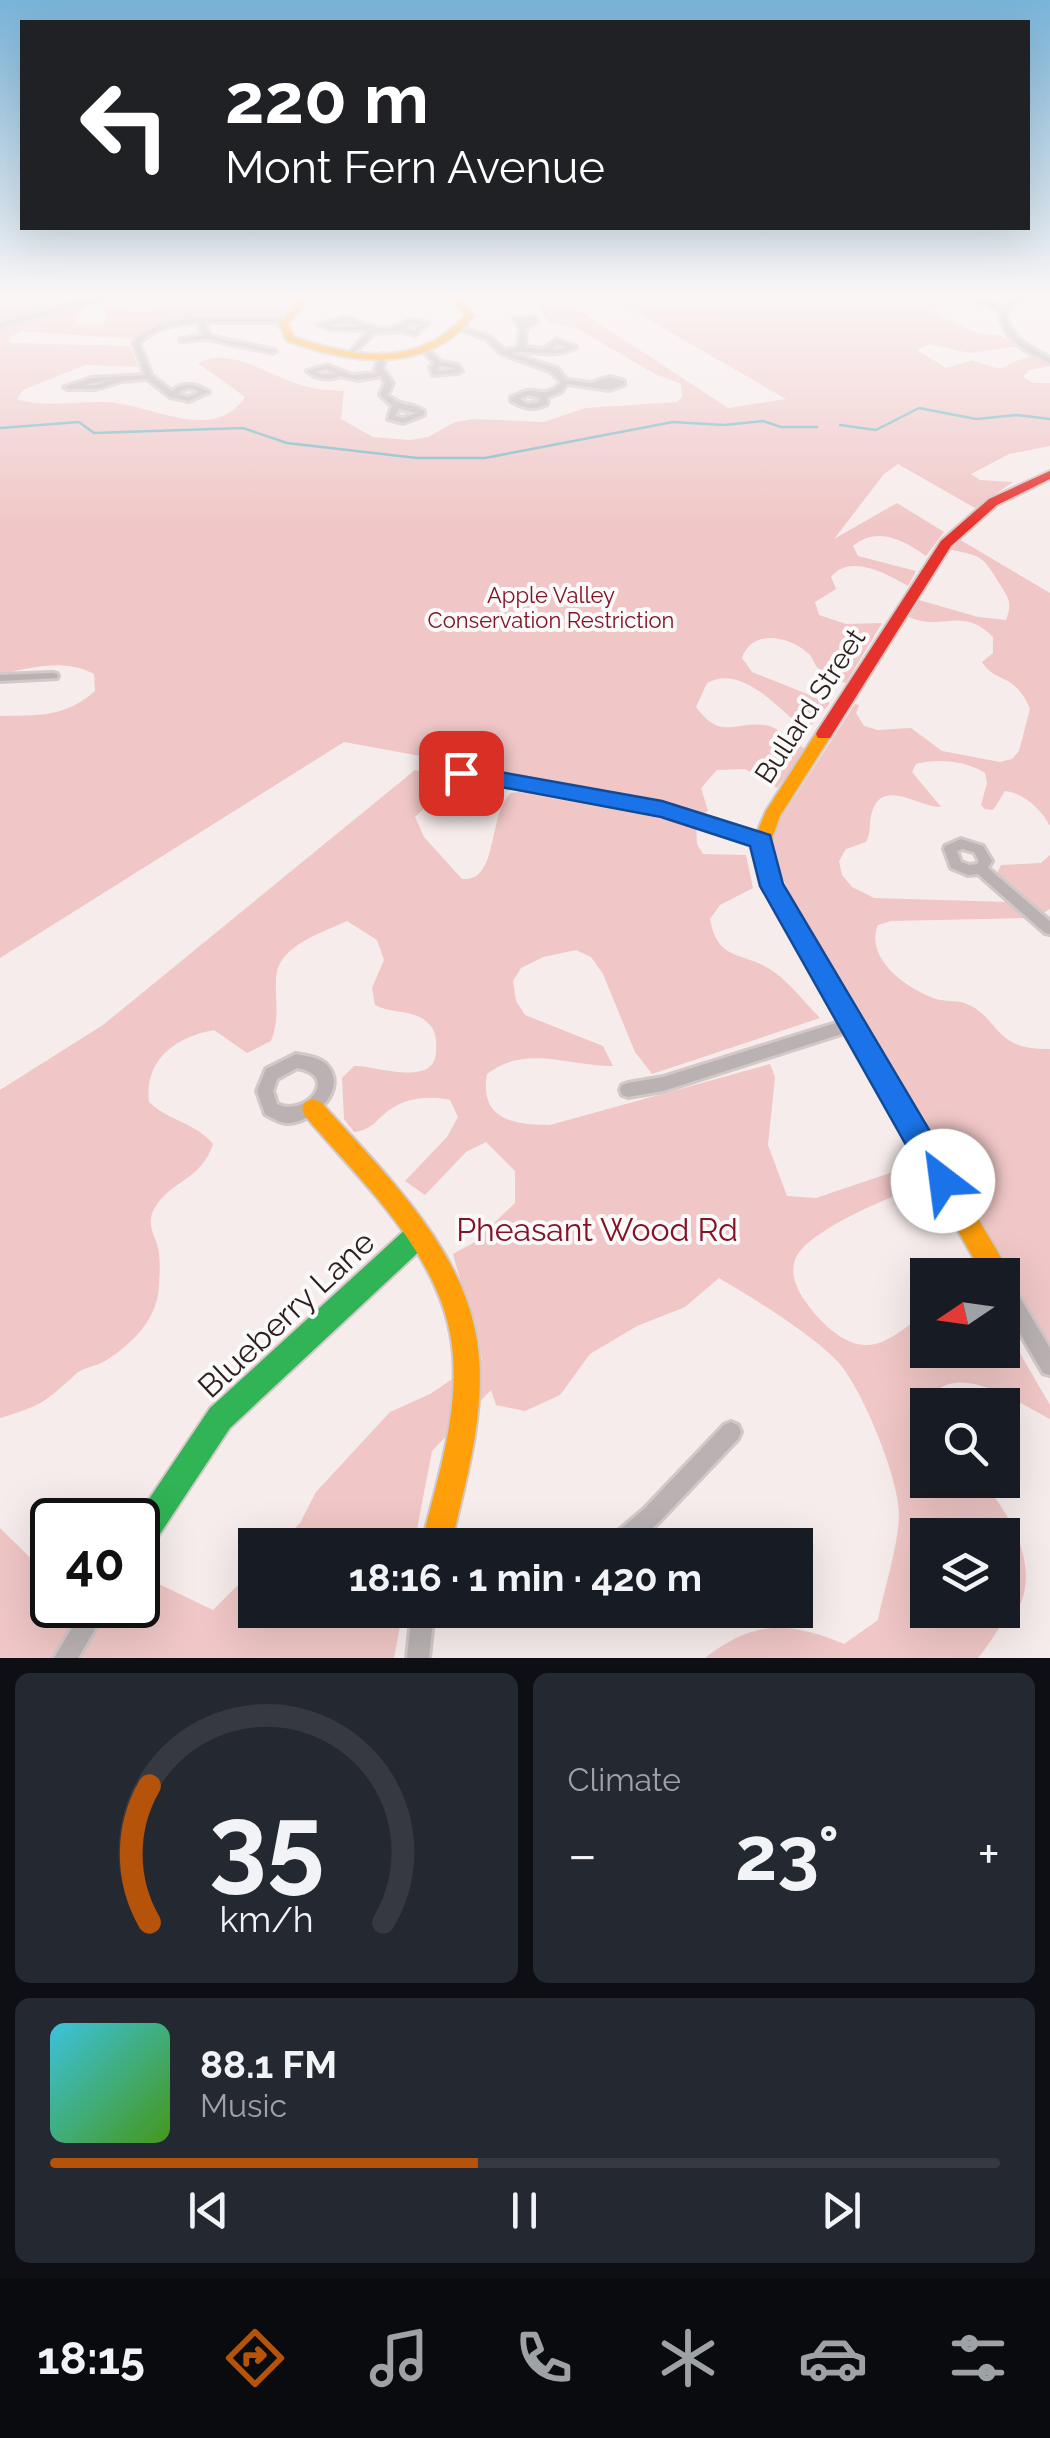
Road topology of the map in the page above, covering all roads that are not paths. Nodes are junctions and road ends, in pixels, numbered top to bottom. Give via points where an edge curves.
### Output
1 (366, 374) edge
2 (386, 374) edge
3 (558, 374) edge
4 (149, 376) joint
5 (337, 376) dead end
6 (119, 380) junction
7 (565, 382) junction
8 (594, 384) dead end
9 (173, 395) dead end
10 (544, 396) dead end
11 (396, 406) dead end
12 (1050, 475) edge
13 (53, 676) dead end
14 (0, 678) edge
15 (461, 773) dead end
16 (762, 841) junction
17 (981, 870) dead end
18 (1049, 926) edge
19 (852, 1024) junction
20 (628, 1090) dead end
21 (312, 1109) dead end
22 (416, 1237) junction
23 (987, 1258) edge
24 (1020, 1315) edge
25 (1050, 1366) edge
26 (731, 1432) dead end
27 (160, 1509) edge
28 (439, 1528) edge
29 (637, 1528) edge
30 (84, 1628) edge
31 (421, 1628) edge
32 (65, 1658) edge
33 (418, 1658) edge

1 - 5 street
2 - 11 street via 384,397
3 - 7 street
4 - 6 street
4 - 9 street
6 - 6 street via 86,381 68,388 100,386
7 - 8 street
7 - 10 street
12 - 16 street, Bullard Street via 983,510 946,544
13 - 14 street
15 - 16 street via 662,809
16 - 19 street via 772,886
17 - 18 street
19 - 20 street
19 - 23 street
21 - 22 street
22 - 27 street, Blueberry Lane via 220,1418
22 - 28 street via 456,1308 466,1352
24 - 25 street
26 - 29 street
30 - 32 street
31 - 33 street

